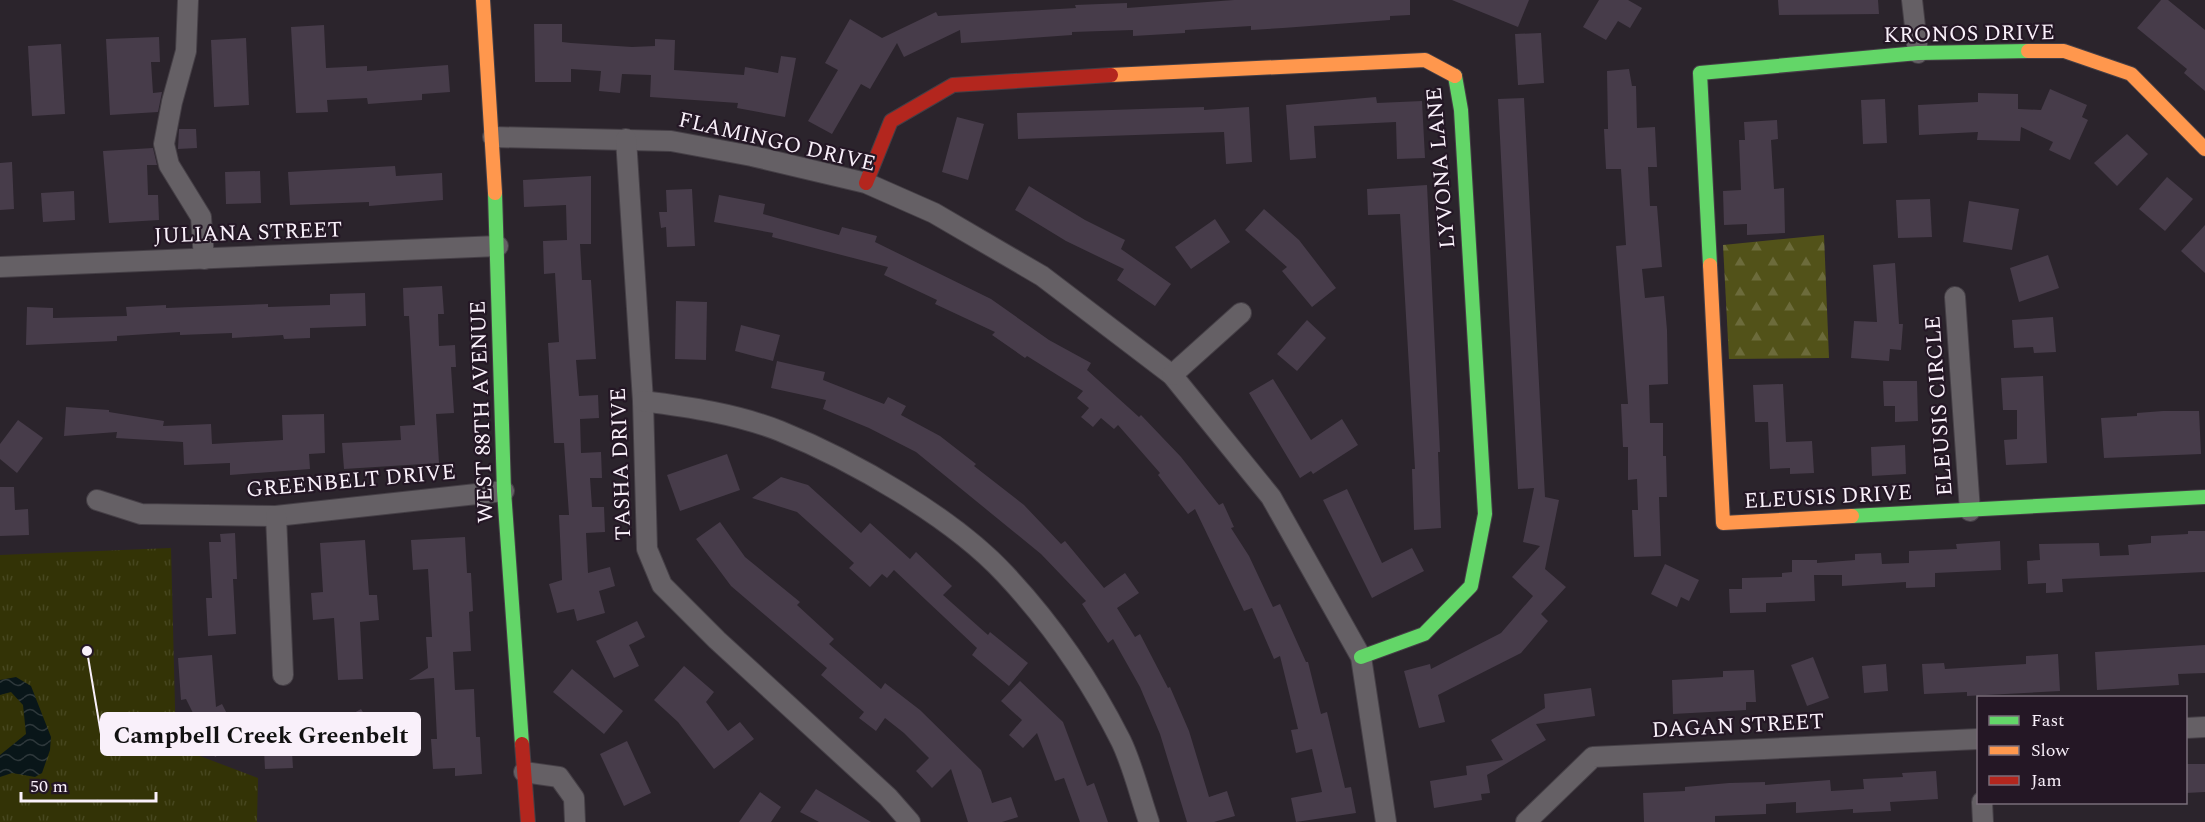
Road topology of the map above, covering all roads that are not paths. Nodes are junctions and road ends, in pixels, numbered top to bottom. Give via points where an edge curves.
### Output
1 (188, 0) edge
2 (483, 0) edge
3 (1912, 0) edge
4 (1918, 53) junction
5 (1700, 73) joint
6 (493, 137) junction
7 (626, 139) junction
8 (2205, 149) edge
9 (866, 183) junction
10 (498, 246) junction
11 (204, 259) junction
12 (0, 267) edge
13 (1955, 297) dead end
14 (1241, 313) dead end
15 (1172, 375) junction
16 (644, 401) junction
17 (504, 491) junction
18 (2205, 497) edge
19 (97, 500) dead end
20 (1970, 511) junction
21 (276, 516) junction
22 (1361, 657) junction
23 (283, 675) dead end
24 (2205, 727) edge
25 (2187, 728) edge
26 (1977, 744) edge
27 (524, 772) junction
28 (1982, 804) edge
29 (528, 822) edge
30 (574, 822) edge
31 (910, 822) edge
32 (1149, 822) edge
33 (1386, 822) edge
34 (1526, 822) edge
35 (1983, 822) edge

1 - 11 street via 186,51 164,144 169,165 201,217
2 - 6 street, WEST 88TH AVENUE
3 - 4 street
4 - 5 street, KRONOS DRIVE
4 - 8 street, KRONOS DRIVE via 2064,51 2131,74
5 - 20 street, ELEUSIS DRIVE via 1723,523
6 - 7 street, FLAMINGO DRIVE
6 - 10 street, WEST 88TH AVENUE
7 - 9 street, FLAMINGO DRIVE via 671,141
7 - 16 street, TASHA DRIVE
9 - 15 street, FLAMINGO DRIVE via 934,213 1042,276
9 - 22 street, LYVONA LANE via 891,121 953,85 1425,60 1455,76 1461,110 1485,514 1471,586 1424,634
10 - 11 street, JULIANA STREET
10 - 17 street, WEST 88TH AVENUE
11 - 12 street, JULIANA STREET
13 - 20 street, ELEUSIS CIRCLE
14 - 15 street
15 - 22 street, FLAMINGO DRIVE via 1271,497
16 - 31 street, TASHA DRIVE via 647,549 662,585
16 - 32 street via 697,407 779,430 844,461 932,512 1004,573 1062,643 1122,742
17 - 21 street, GREENBELT DRIVE
17 - 27 street, WEST 88TH AVENUE
18 - 20 street, ELEUSIS DRIVE
19 - 21 street, GREENBELT DRIVE via 141,514
21 - 23 street
22 - 33 street, FLAMINGO DRIVE
24 - 25 street
26 - 34 street, DAGAN STREET via 1593,757
27 - 29 street, WEST 88TH AVENUE
27 - 30 street via 559,777 574,798
28 - 35 street

